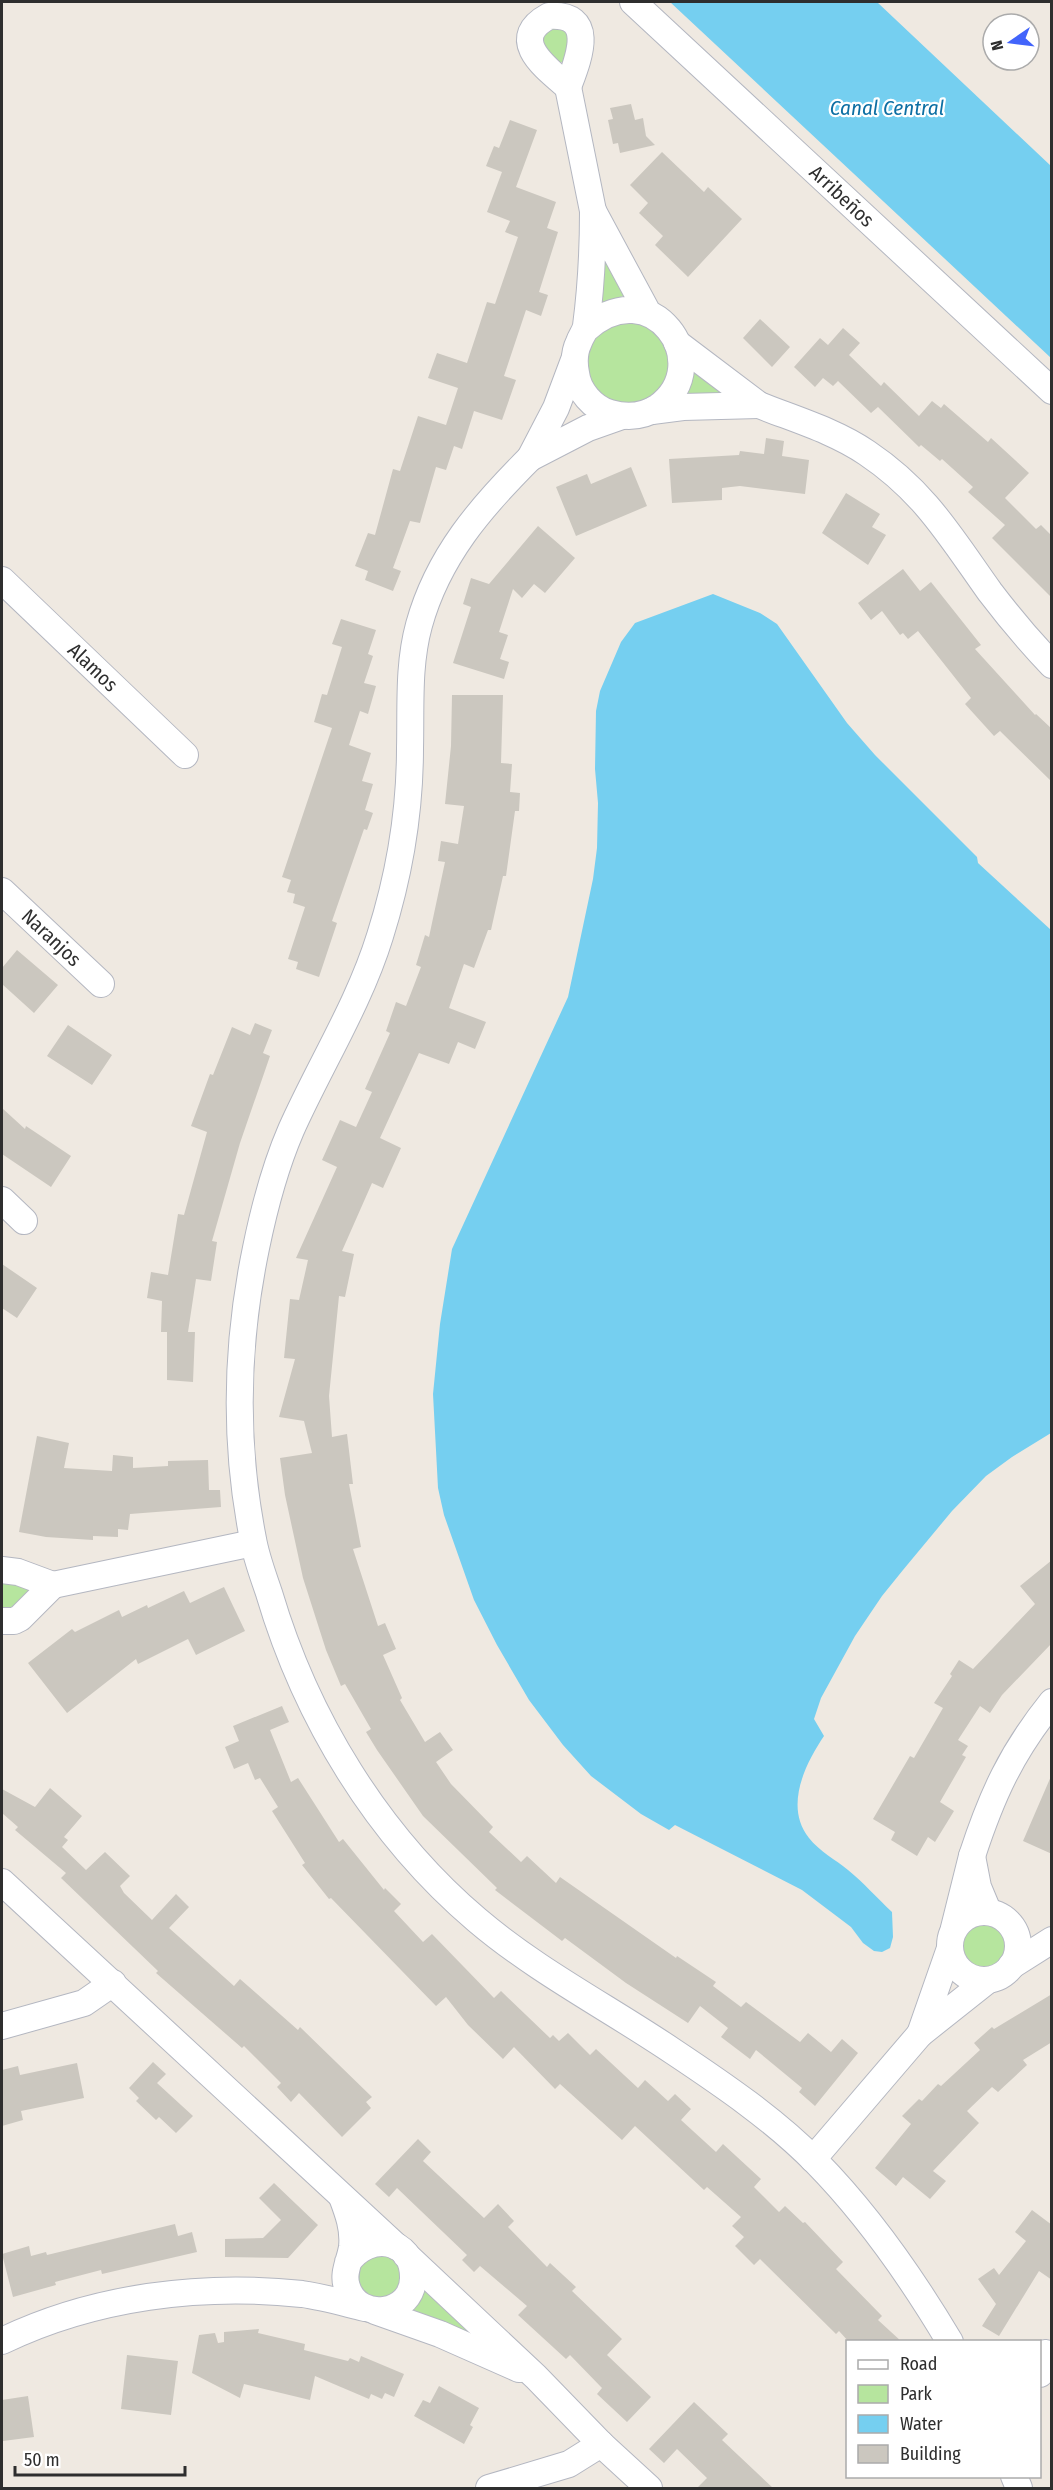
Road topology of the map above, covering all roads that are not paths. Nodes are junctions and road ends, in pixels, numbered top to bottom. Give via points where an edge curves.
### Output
1 (633, 2) edge
2 (568, 87) dead end
3 (593, 211) junction
4 (648, 313) junction
5 (586, 329) junction
6 (677, 343) junction
7 (574, 360) junction
8 (1052, 391) edge
9 (759, 405) junction
10 (652, 411) junction
11 (622, 417) junction
12 (530, 458) junction
13 (2, 580) edge
14 (1052, 665) edge
15 (185, 755) dead end
16 (2, 891) edge
17 (101, 984) dead end
18 (2, 1200) edge
19 (24, 1221) dead end
20 (254, 1543) junction
21 (2, 1570) edge
22 (53, 1585) junction
23 (2, 1621) edge
24 (1052, 1701) edge
25 (972, 1856) junction
26 (2, 1882) edge
27 (988, 1911) junction
28 (1015, 1932) junction
29 (1052, 1938) edge
30 (952, 1939) junction
31 (1011, 1966) junction
32 (988, 1980) junction
33 (113, 1983) junction
34 (2, 2026) edge
35 (920, 2034) junction
36 (813, 2159) junction
37 (342, 2196) junction
38 (401, 2251) junction
39 (346, 2268) junction
40 (302, 2294) junction
41 (370, 2309) junction
42 (949, 2340) edge
43 (2, 2341) edge
44 (536, 2377) junction
45 (601, 2444) junction
46 (489, 2488) edge
47 (649, 2488) edge

1 - 8 street, Arribeños
2 - 3 street
3 - 4 street
3 - 5 street
4 - 5 street via 614,311
4 - 6 street via 665,325
5 - 7 street
6 - 9 street
6 - 10 street via 681,358 675,389
7 - 11 street via 582,391 593,403
7 - 12 street via 556,408
9 - 10 street
9 - 14 street via 857,447 906,483 928,504 992,594
10 - 11 street
11 - 12 street via 588,428
12 - 20 street via 462,532 446,559 419,625 412,661 409,787 390,900 360,989 288,1136 256,1246 241,1353 239,1421
13 - 15 street, Alamos
16 - 17 street, Naranjos
18 - 19 street
20 - 22 street
20 - 36 street via 278,1623 328,1738 366,1798 438,1885 513,1948 681,2057
21 - 22 street
22 - 23 street via 20,1618
24 - 25 street via 1008,1764
25 - 27 street
25 - 30 street
26 - 33 street
27 - 28 street via 999,1915
27 - 30 street via 969,1914
28 - 29 street
28 - 31 street via 1018,1950
29 - 31 street
30 - 32 street via 958,1970 977,1980
30 - 35 street
31 - 32 street
32 - 35 street
33 - 34 street via 84,2003
33 - 37 street
35 - 36 street
36 - 42 street via 863,2215 928,2304
37 - 38 street
37 - 39 street via 352,2231
38 - 39 street via 375,2242 355,2253
38 - 41 street via 411,2265 411,2288 397,2306
38 - 44 street
39 - 40 street
39 - 41 street via 350,2294
40 - 41 street
40 - 43 street via 199,2292 140,2298 62,2317
41 - 44 street via 440,2334
44 - 45 street
45 - 46 street via 569,2464
45 - 47 street

